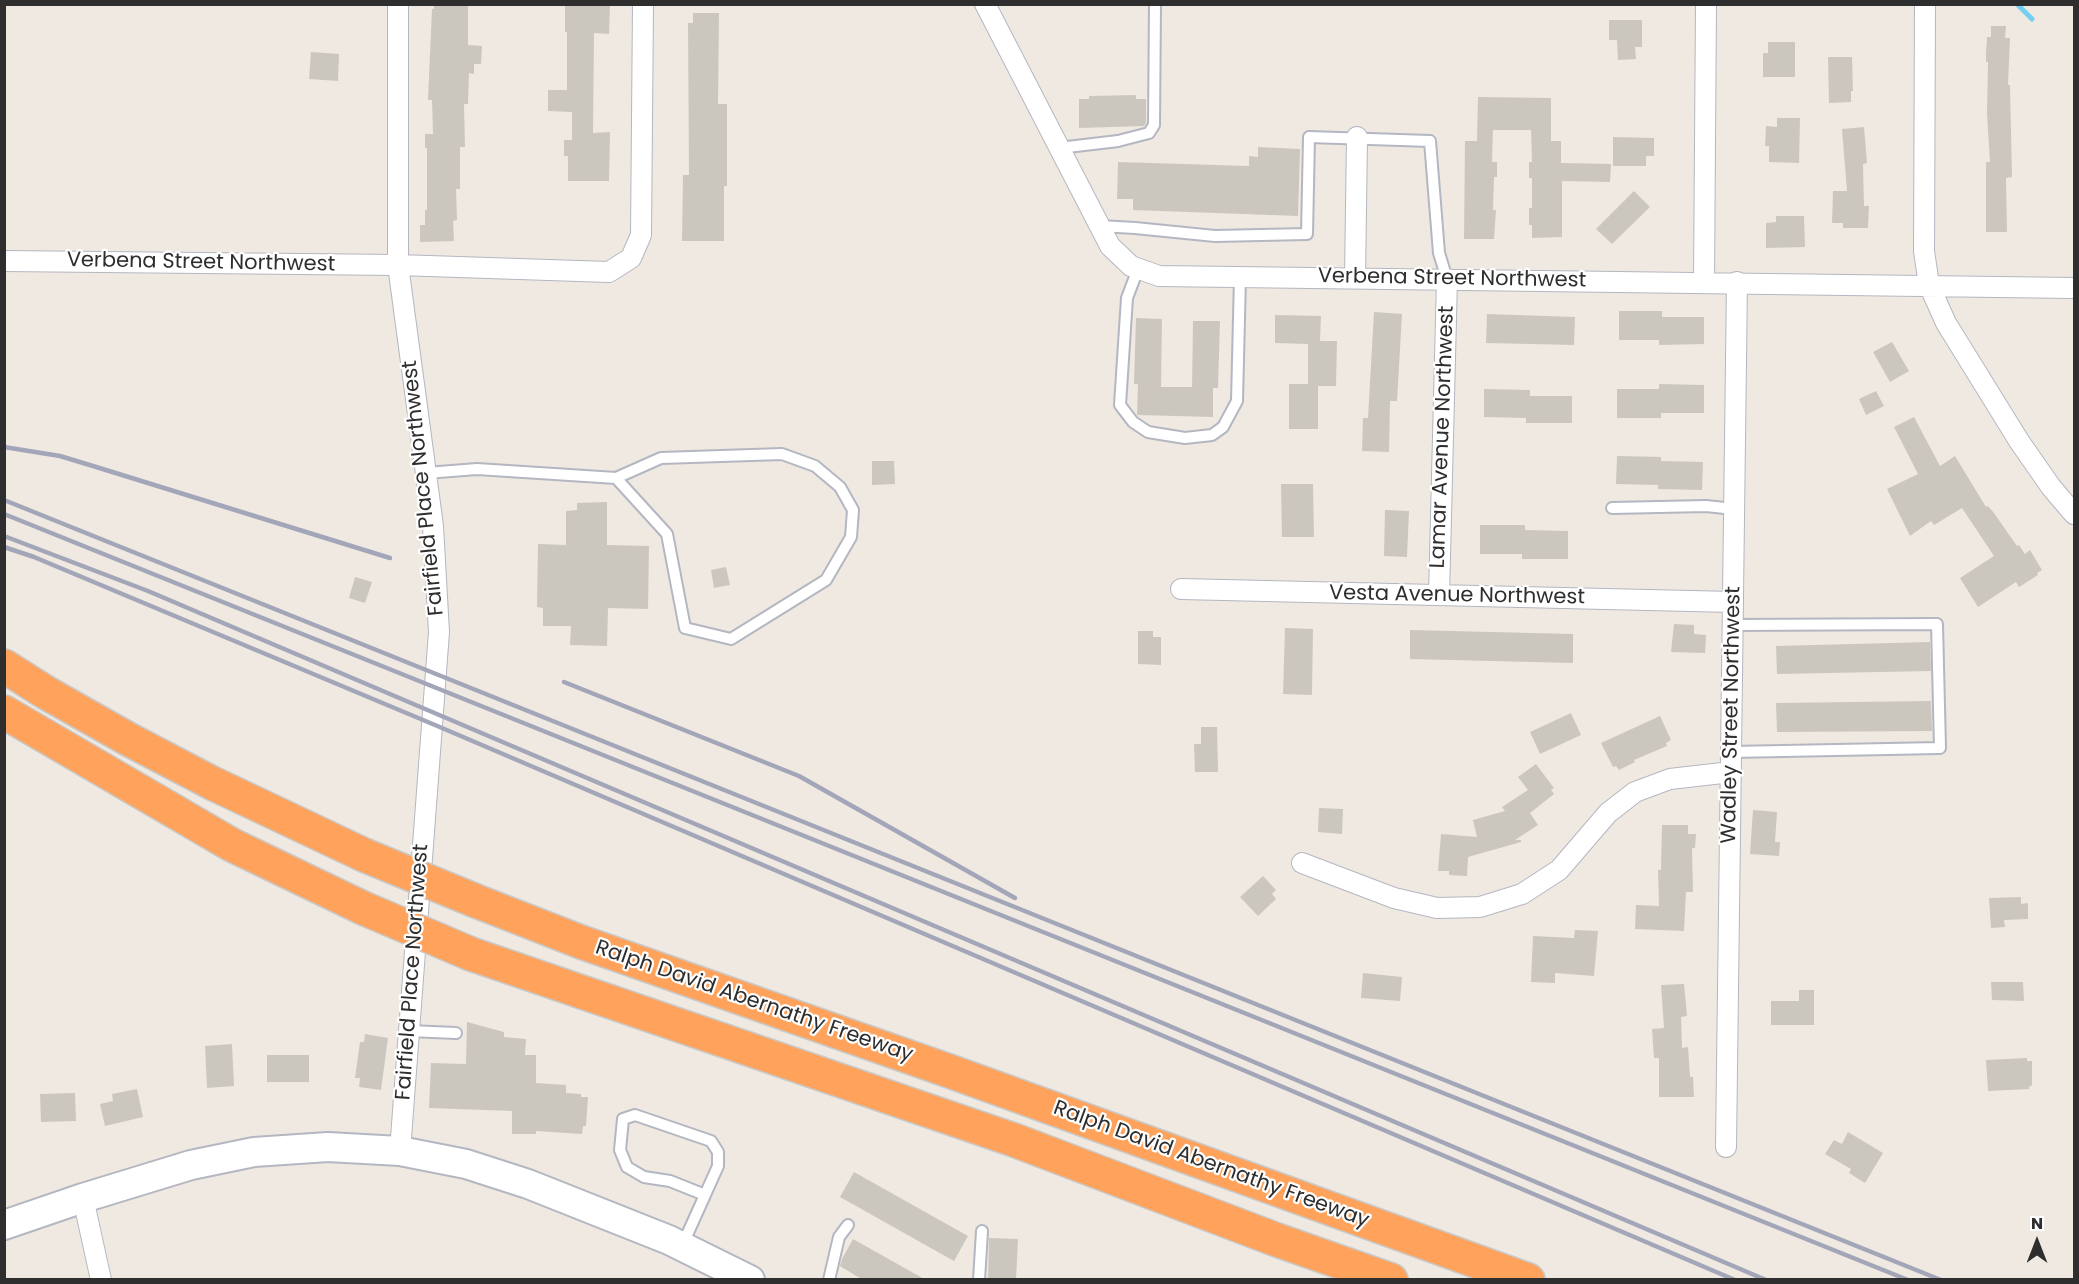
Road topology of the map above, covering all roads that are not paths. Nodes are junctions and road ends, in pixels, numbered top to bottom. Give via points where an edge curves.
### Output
1 (398, 4) edge
2 (643, 4) edge
3 (985, 4) edge
4 (1155, 4) edge
5 (1706, 4) edge
6 (1925, 4) edge
7 (1357, 137) junction
8 (1059, 148) junction
9 (1100, 226) junction
10 (4, 261) edge
11 (398, 265) junction
12 (1138, 268) junction
13 (1240, 277) junction
14 (1355, 278) junction
15 (1448, 279) junction
16 (1704, 282) junction
17 (1737, 282) junction
18 (1929, 285) junction
19 (2074, 288) edge
20 (426, 473) junction
21 (616, 478) junction
22 (1612, 508) dead end
23 (1734, 509) junction
24 (2074, 514) edge
25 (1181, 589) dead end
26 (1439, 595) junction
27 (1733, 602) junction
28 (1732, 626) junction
29 (4, 666) edge
30 (4, 712) edge
31 (1731, 752) junction
32 (1731, 772) junction
33 (1302, 863) dead end
34 (409, 1031) junction
35 (456, 1033) dead end
36 (1726, 1147) dead end
37 (400, 1151) junction
38 (705, 1195) junction
39 (83, 1198) junction
40 (4, 1225) edge
41 (848, 1225) dead end
42 (982, 1231) dead end
43 (682, 1246) junction
44 (101, 1280) edge
45 (750, 1280) edge
46 (829, 1280) edge
47 (979, 1280) edge
48 (1391, 1280) edge
49 (1528, 1280) edge

1 - 11 street, Fairfield Place Northwest
2 - 11 street, Verbena Street Northwest via 641,235 631,258 609,272
3 - 8 street, Verbena Street Northwest
4 - 8 lane via 1154,125 1149,133
5 - 16 street
6 - 18 street via 1924,250
7 - 9 lane via 1309,136 1307,234 1215,236
7 - 14 street
7 - 15 lane via 1430,141 1439,253
8 - 9 street, Verbena Street Northwest
9 - 12 street, Verbena Street Northwest via 1110,246
10 - 11 street, Verbena Street Northwest
11 - 20 street, Fairfield Place Northwest
12 - 13 street, Verbena Street Northwest via 1159,276
12 - 13 lane via 1127,298 1119,405 1148,432 1185,438 1212,435 1223,428 1237,401
13 - 14 street, Verbena Street Northwest
14 - 15 street, Verbena Street Northwest
15 - 16 street, Verbena Street Northwest
15 - 26 street, Lamar Avenue Northwest
16 - 17 street, Verbena Street Northwest
17 - 18 street, Verbena Street Northwest
17 - 23 street, Wadley Street Northwest
18 - 19 street, Verbena Street Northwest
18 - 24 street via 1946,323 2019,441
20 - 21 lane via 477,469
20 - 34 street, Fairfield Place Northwest via 439,632
21 - 21 lane via 667,534 685,628 731,639 826,580 851,537 853,510 840,487 815,466 782,454 661,458
22 - 23 lane
23 - 27 street, Wadley Street Northwest
25 - 26 street, Vesta Avenue Northwest
26 - 27 street, Vesta Avenue Northwest
27 - 28 street, Wadley Street Northwest
28 - 31 street, Wadley Street Northwest
28 - 31 lane via 1937,624 1940,748
29 - 49 highway, Ralph David Abernathy Freeway, bridge via 129,740 212,783 364,855 476,901
30 - 48 highway, Ralph David Abernathy Freeway, bridge via 232,845 471,954 1014,1140
31 - 32 street, Wadley Street Northwest
32 - 33 street via 1670,778 1635,792 1608,813 1559,870 1522,894 1480,907 1437,908 1394,898
32 - 36 street, Wadley Street Northwest
34 - 35 lane
34 - 37 street, Fairfield Place Northwest
37 - 39 main road via 328,1147 254,1152 191,1165
37 - 43 main road via 466,1164 528,1184
38 - 38 lane via 670,1181 644,1177 627,1167 621,1150 623,1119 635,1115 711,1141 718,1152 718,1166
38 - 43 lane
39 - 40 main road
39 - 44 street
41 - 46 lane via 839,1237
42 - 47 lane
43 - 45 main road

